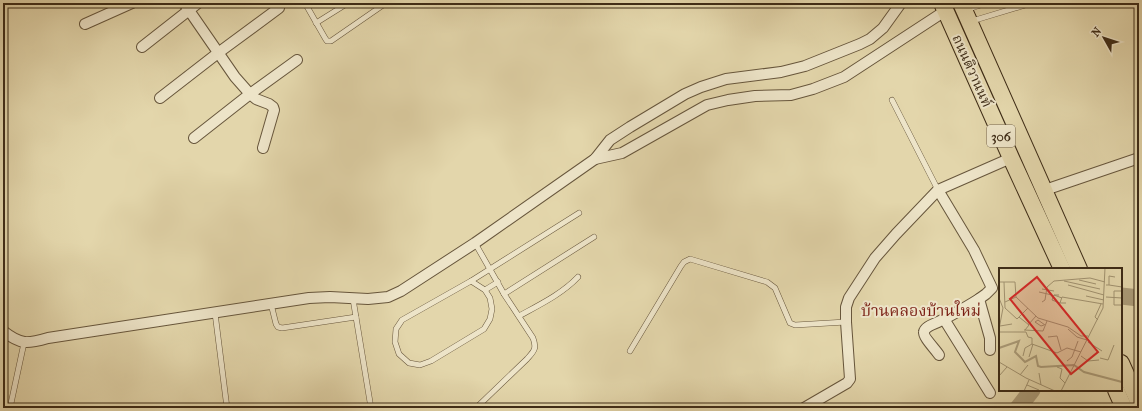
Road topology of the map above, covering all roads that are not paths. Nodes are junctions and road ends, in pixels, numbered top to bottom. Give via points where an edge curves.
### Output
1 (132, 3) edge
2 (198, 3) edge
3 (306, 3) edge
4 (348, 3) edge
5 (386, 3) edge
6 (901, 3) edge
7 (987, 3) edge
8 (1032, 3) edge
9 (186, 7) edge
10 (944, 7) edge
11 (279, 8) dead end
12 (965, 12) edge
13 (316, 23) junction
14 (85, 24) dead end
15 (870, 39) junction
16 (142, 46) dead end
17 (218, 54) junction
18 (878, 55) junction
19 (297, 60) dead end
20 (250, 94) junction
21 (160, 98) dead end
22 (892, 100) dead end
23 (194, 138) dead end
24 (263, 148) dead end
25 (1011, 158) junction
26 (1139, 158) edge
27 (596, 159) junction
28 (938, 190) junction
29 (1045, 190) junction
30 (579, 213) dead end
31 (594, 237) dead end
32 (475, 243) junction
33 (1062, 268) edge
34 (1079, 268) edge
35 (490, 269) junction
36 (578, 277) dead end
37 (471, 281) junction
38 (498, 282) junction
39 (486, 290) junction
40 (504, 294) junction
41 (353, 299) junction
42 (978, 300) junction
43 (271, 304) junction
44 (215, 313) junction
45 (519, 316) junction
46 (356, 317) junction
47 (944, 319) junction
48 (846, 322) junction
49 (3, 331) edge
50 (24, 343) junction
51 (990, 350) dead end
52 (630, 351) dead end
53 (940, 355) dead end
54 (1122, 365) edge
55 (1116, 391) edge
56 (990, 393) dead end
57 (1139, 403) edge
58 (10, 408) edge
59 (227, 408) edge
60 (371, 408) edge
61 (476, 408) edge
62 (804, 408) edge
63 (1124, 408) edge

1 - 14 street
2 - 9 street
3 - 13 lane
4 - 13 lane
5 - 13 lane via 331,41 327,41
6 - 15 street via 883,28
7 - 12 lane
8 - 12 lane
9 - 16 street
9 - 17 street
10 - 18 street
10 - 25 main road, ถนนติวานนท์ / 306
11 - 17 street
12 - 29 main road, ถนนติวานนท์ / 306
15 - 18 street
15 - 27 street via 805,66 781,72 726,79 685,94 610,140
17 - 20 street
17 - 21 street
18 - 27 street via 844,77 813,89 791,95 755,96 707,105 622,153
19 - 20 street
20 - 23 street
20 - 24 street via 273,106 274,110
22 - 28 lane
25 - 28 street
25 - 33 main road, ถนนติวานนท์ / 306
26 - 29 street
27 - 32 street
28 - 42 street via 974,250 992,288
28 - 48 street via 875,258 849,298
29 - 34 main road, ถนนติวานนท์ / 306
30 - 35 lane
31 - 40 lane
32 - 35 lane
32 - 41 street via 388,297
35 - 37 lane
35 - 38 lane
36 - 45 lane via 550,298
37 - 39 lane
37 - 39 lane via 402,320 396,329 394,342 399,354 409,363 420,365 431,361 484,329 490,319 492,308
38 - 39 lane
38 - 40 lane
40 - 45 lane
41 - 43 street via 309,298
41 - 46 lane
42 - 47 street
42 - 51 street via 990,338
43 - 44 street
43 - 46 lane via 276,324 282,328
44 - 50 street
44 - 59 lane
45 - 61 lane via 533,338 536,345 534,350
46 - 60 lane
47 - 53 street via 928,327 924,333
47 - 56 street
48 - 52 lane via 792,324 775,288 767,282 690,259 680,266
48 - 62 street via 850,378 847,383
49 - 50 street
50 - 58 lane
54 - 57 main road
55 - 63 main road

